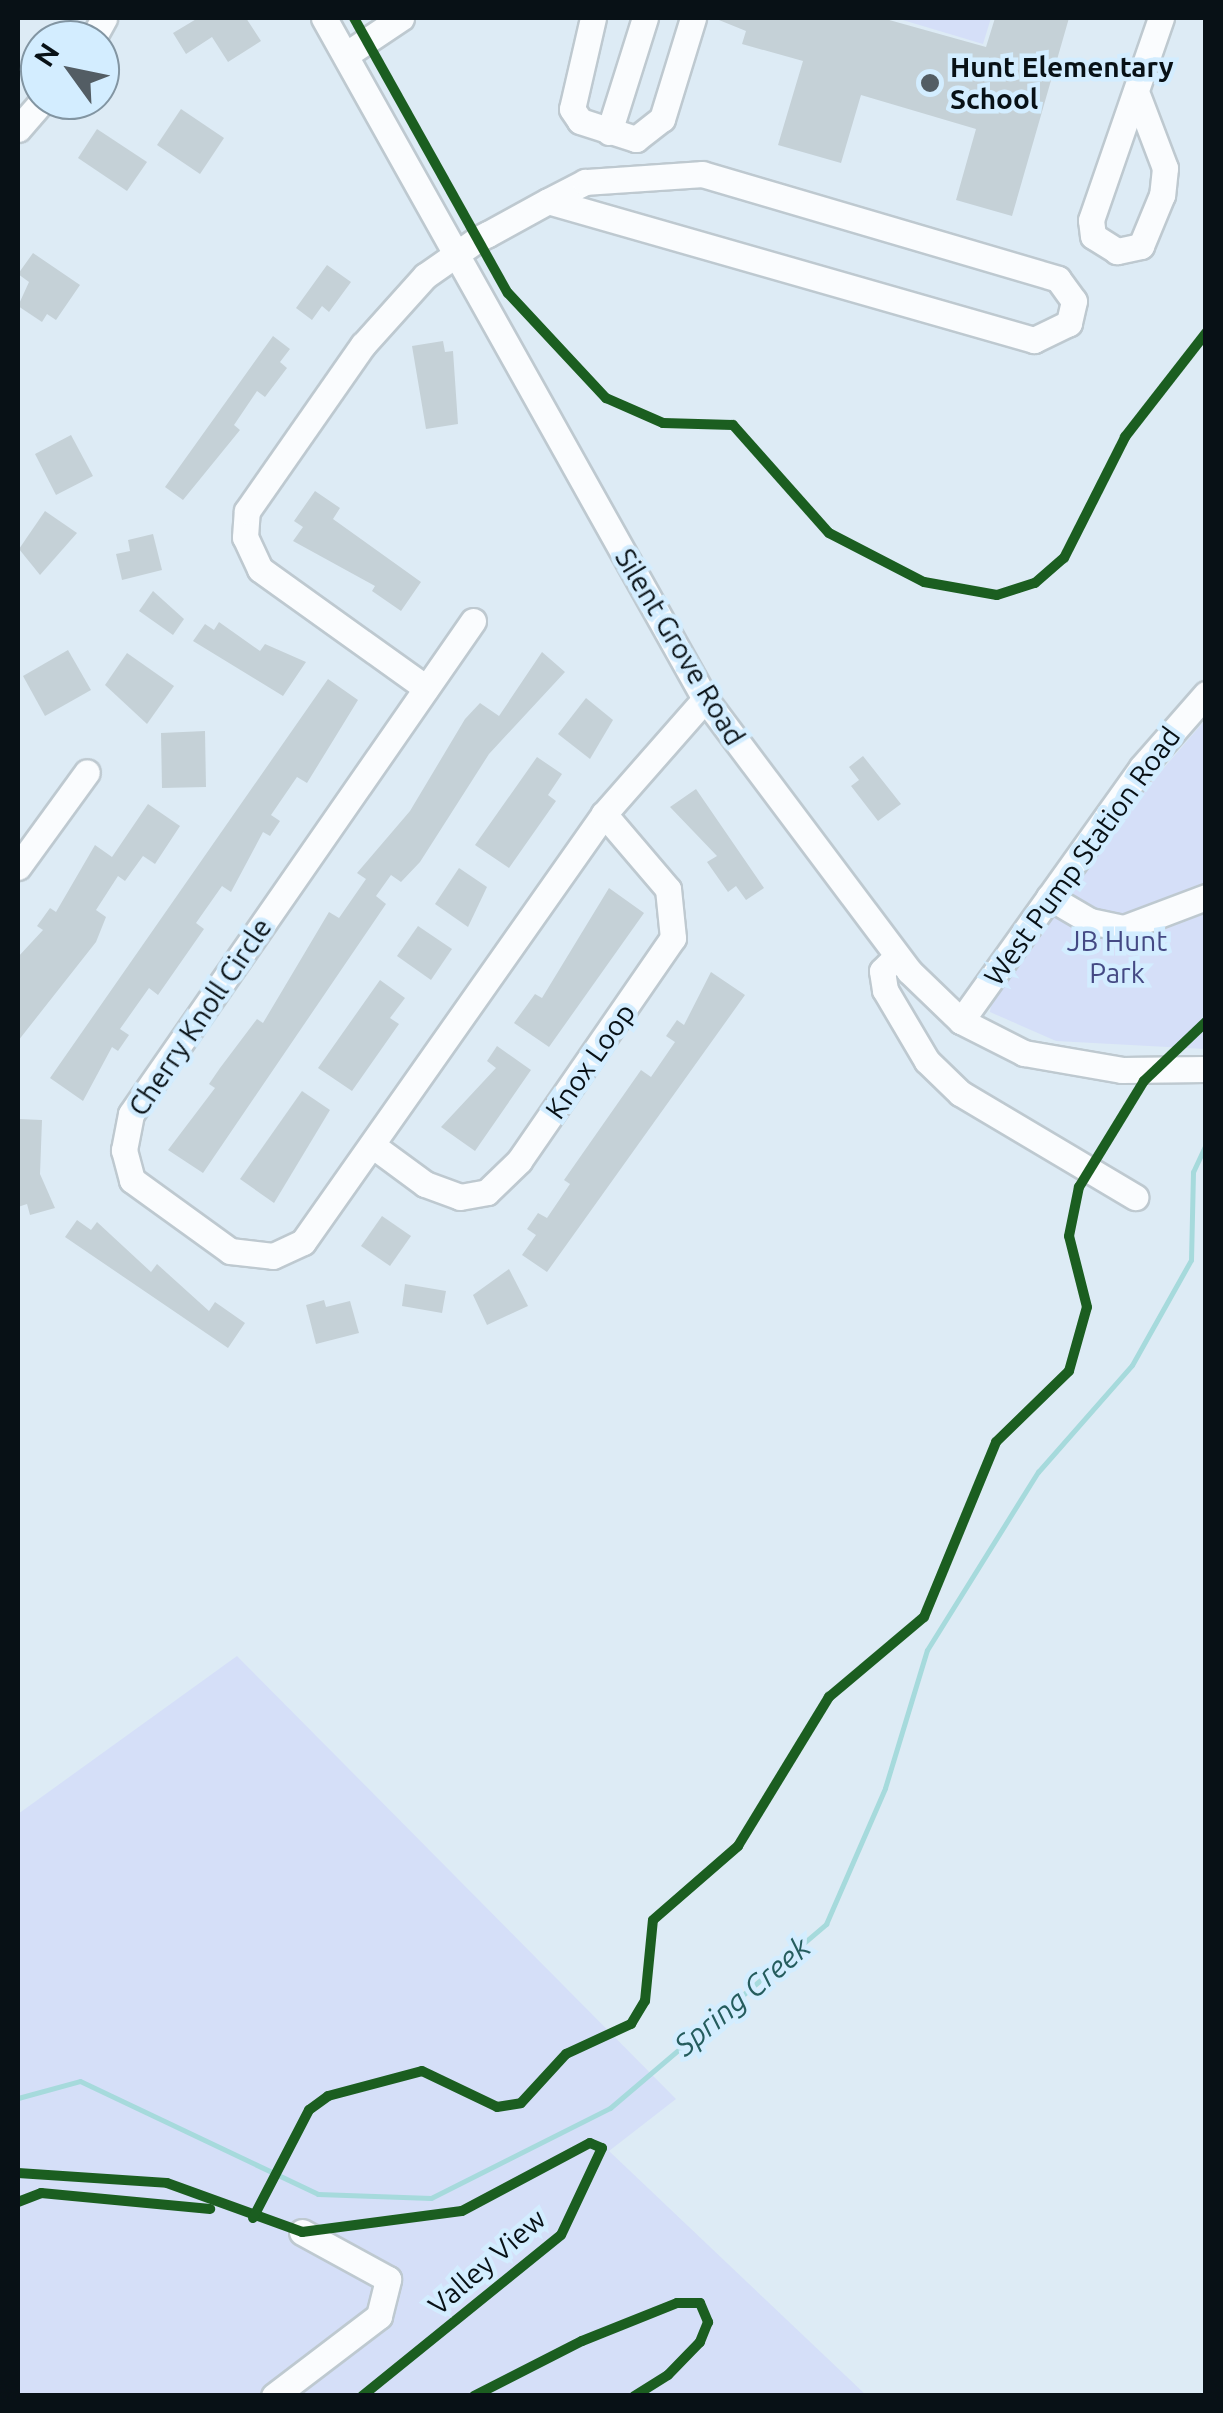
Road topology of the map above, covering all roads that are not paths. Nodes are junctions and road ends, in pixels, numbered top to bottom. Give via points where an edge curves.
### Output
1 (324, 18) edge
2 (401, 18) edge
3 (593, 18) edge
4 (645, 18) edge
5 (693, 18) edge
6 (1161, 18) edge
7 (347, 54) junction
8 (1138, 98) junction
9 (609, 132) junction
10 (548, 201) junction
11 (456, 253) junction
12 (473, 621) dead end
13 (426, 688) junction
14 (1206, 694) edge
15 (705, 699) junction
16 (87, 772) dead end
17 (604, 814) junction
18 (21, 855) edge
19 (1206, 897) edge
20 (1049, 898) junction
21 (898, 956) junction
22 (962, 1021) junction
23 (1206, 1068) edge
24 (372, 1145) junction
25 (1135, 1197) dead end
26 (302, 2232) dead end
27 (274, 2396) edge

1 - 7 street, Silent Grove Road
2 - 7 street
3 - 9 street via 572,109 580,121
4 - 9 street
5 - 9 street via 662,118 636,138
6 - 8 street
7 - 11 street, Silent Grove Road
8 - 8 street via 1165,168 1162,195 1141,246 1118,252 1092,236 1092,220 1111,146
10 - 10 street via 1034,340 1069,323 1074,300 1058,279 702,174 585,182
10 - 11 street
11 - 13 street via 407,294 336,379 247,511 246,537 260,569
11 - 15 street, Silent Grove Road
12 - 13 street, Cherry Knoll Circle
13 - 24 street, Cherry Knoll Circle via 131,1114 124,1150 144,1192 252,1256 303,1242
14 - 20 street, West Pump Station Road
15 - 17 street, Cherry Knoll Circle
15 - 21 street, Silent Grove Road
16 - 18 street
17 - 24 street, Cherry Knoll Circle
17 - 24 street, Knox Loop via 668,889 673,938 520,1162 487,1192 460,1197 426,1184
19 - 20 street via 1124,928 1090,921
20 - 22 street, West Pump Station Road
21 - 22 street, Silent Grove Road
21 - 25 street via 882,971 885,990 927,1061 960,1093
22 - 23 street, Silent Grove Road via 1024,1053 1122,1070
26 - 27 street via 388,2279 379,2316

